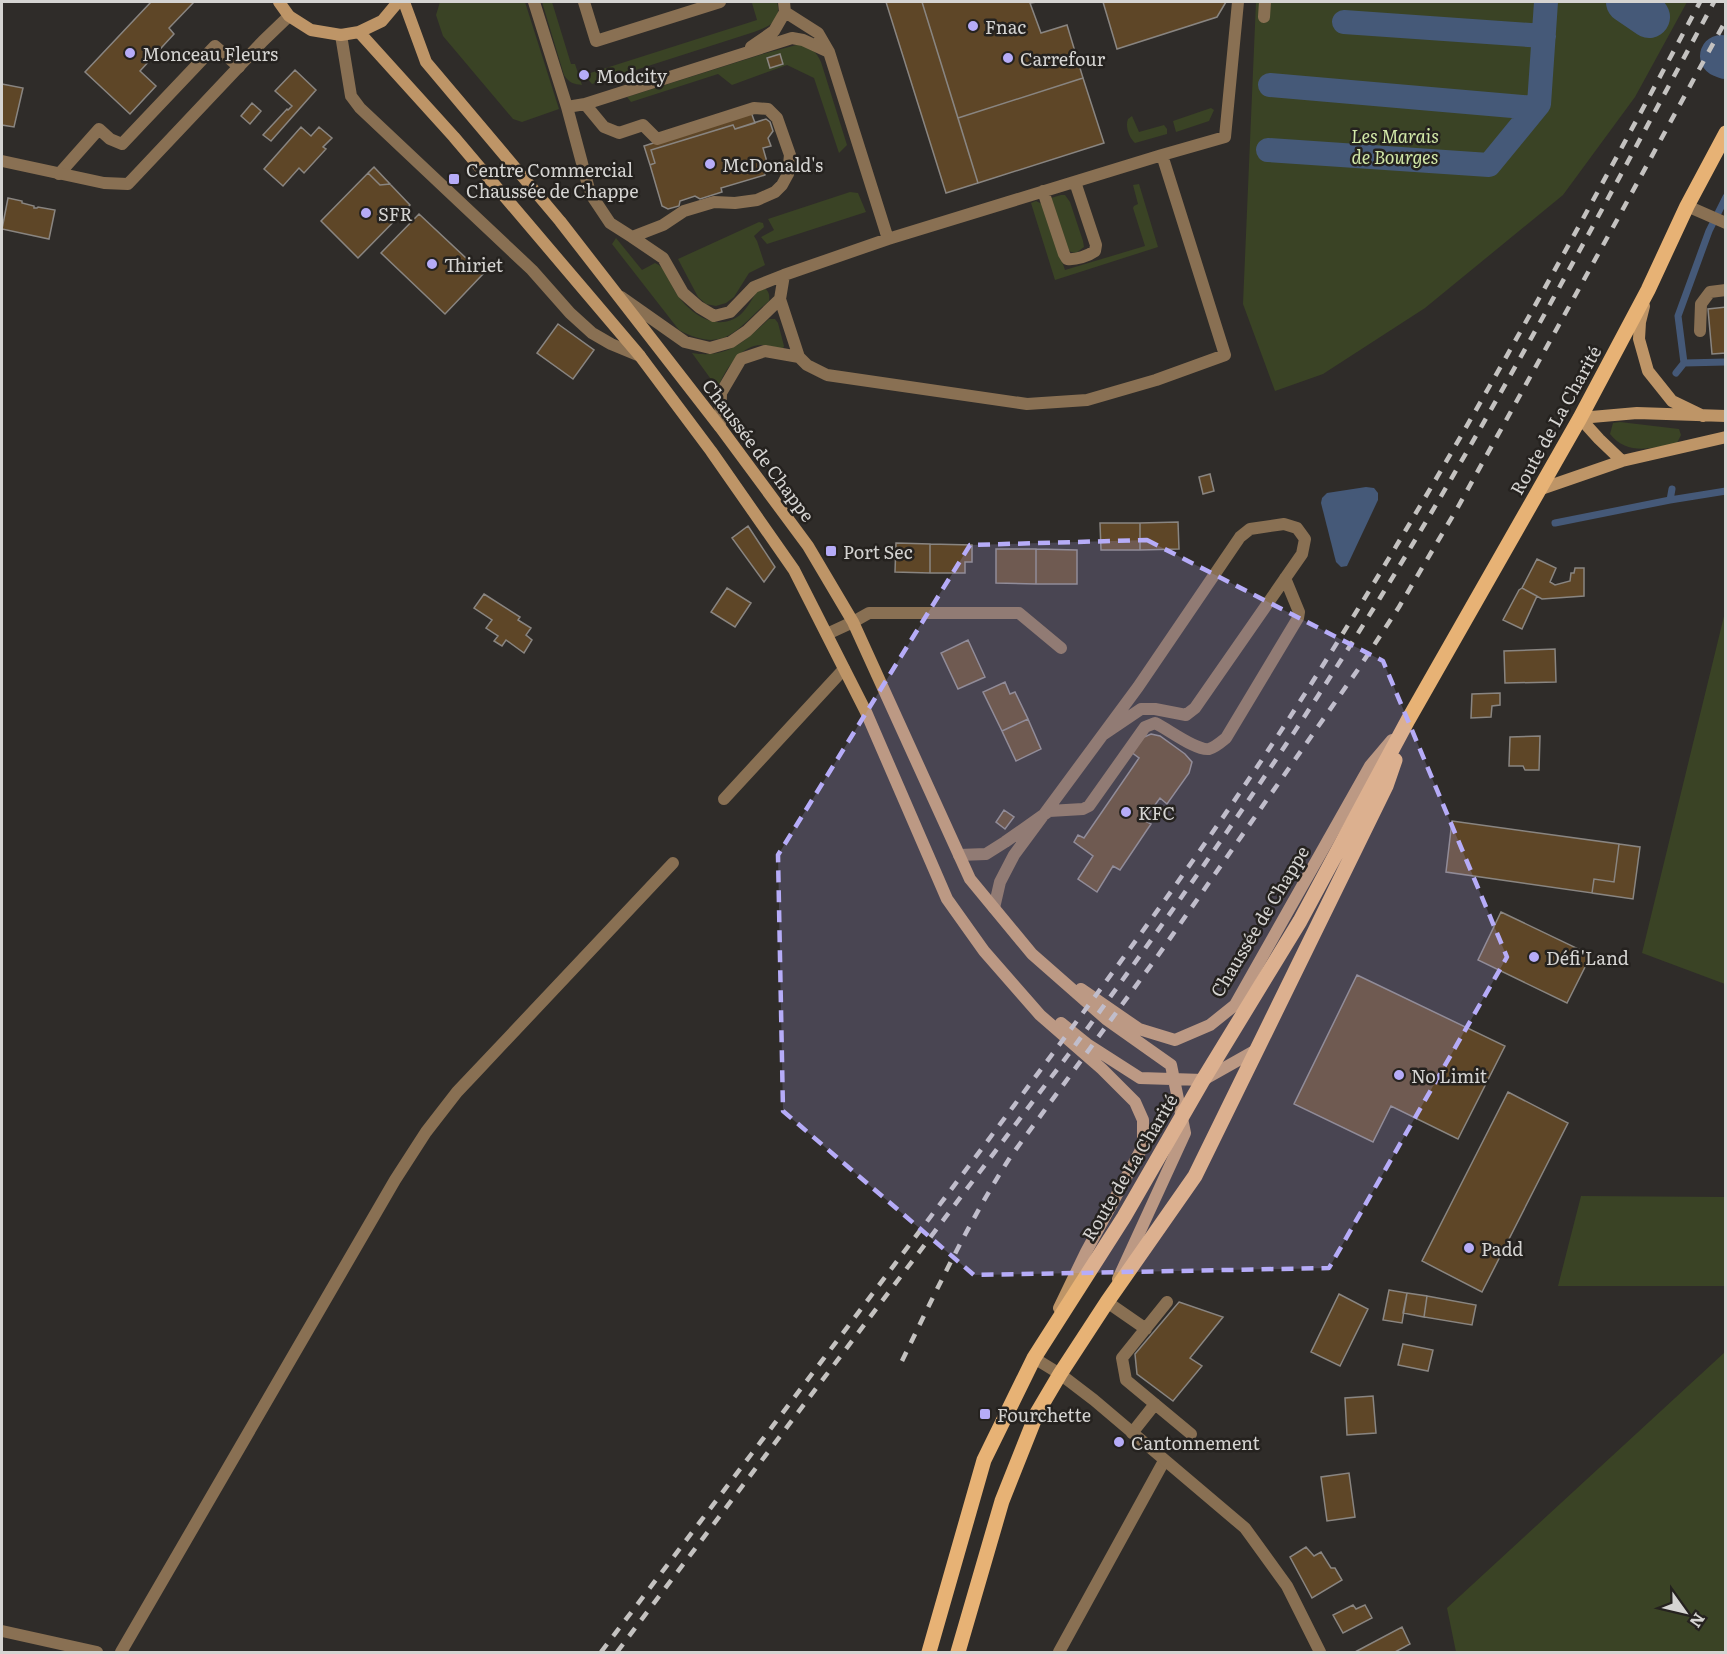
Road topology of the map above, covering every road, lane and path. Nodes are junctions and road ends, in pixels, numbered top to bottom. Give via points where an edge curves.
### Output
1 (279, 2) edge
2 (398, 2) edge
3 (404, 2) edge
4 (534, 2) edge
5 (584, 2) edge
6 (720, 2) edge
7 (1238, 2) edge
8 (1265, 2) edge
9 (785, 7) edge
10 (289, 16) junction
11 (1264, 17) dead end
12 (359, 32) junction
13 (341, 36) junction
14 (829, 52) junction
15 (740, 55) junction
16 (238, 67) junction
17 (585, 104) junction
18 (567, 107) junction
19 (1725, 133) edge
20 (1162, 155) junction
21 (2, 161) edge
22 (59, 174) junction
23 (1075, 182) junction
24 (1043, 191) junction
25 (1687, 206) junction
26 (1724, 223) edge
27 (632, 237) junction
28 (888, 239) junction
29 (784, 275) junction
30 (1648, 290) junction
31 (1725, 290) edge
32 (618, 295) junction
33 (780, 299) junction
34 (1700, 331) dead end
35 (639, 356) junction
36 (799, 357) junction
37 (1703, 416) junction
38 (1725, 416) edge
39 (1580, 418) junction
40 (720, 427) junction
41 (1725, 437) edge
42 (1622, 461) junction
43 (1538, 490) junction
44 (1285, 578) junction
45 (853, 622) junction
46 (826, 634) junction
47 (1061, 648) dead end
48 (844, 669) junction
49 (1408, 720) junction
50 (1104, 734) junction
51 (724, 799) dead end
52 (1049, 810) junction
53 (959, 855) junction
54 (673, 863) dead end
55 (994, 908) junction
56 (984, 951) junction
57 (1032, 954) junction
58 (1258, 1048) junction
59 (1174, 1080) junction
60 (1203, 1080) junction
61 (1182, 1117) junction
62 (1107, 1302) junction
63 (1167, 1302) dead end
64 (1146, 1329) junction
65 (1034, 1358) junction
66 (1060, 1374) junction
67 (1155, 1404) junction
68 (1132, 1433) junction
69 (1191, 1434) dead end
70 (1164, 1461) junction
71 (2, 1631) edge
72 (97, 1653) edge
73 (121, 1653) edge
74 (929, 1653) edge
75 (958, 1653) edge
76 (1059, 1653) edge
77 (1320, 1653) edge

1 - 10 main road
2 - 12 main road via 382,21
3 - 32 main road, Chaussée de Chappe via 426,62
4 - 18 street
5 - 6 street via 596,41
7 - 20 street via 1225,137
8 - 11 street
9 - 14 street via 818,33
9 - 15 street via 774,31
10 - 13 main road via 311,30
10 - 16 street
12 - 13 main road
12 - 35 main road via 454,137
13 - 35 street via 351,96 360,108 532,270 592,333
14 - 15 street via 792,38
14 - 28 street
15 - 17 street
16 - 22 street via 128,184
16 - 22 street via 215,46 122,144 99,129
17 - 18 street
17 - 27 street via 604,127 619,133 643,125 657,139 754,108 768,109 777,118 790,155 788,174 775,192 757,200 714,202
18 - 27 street via 590,193 610,223
19 - 25 main road, Route de La Charité
20 - 23 street
20 - 36 street via 1225,355 1087,400 1027,404 827,375
21 - 22 street
23 - 24 street
23 - 24 street via 1096,244 1091,254 1072,260 1064,254
24 - 28 street
25 - 26 street
25 - 30 main road, Route de La Charité
27 - 29 street via 663,258 683,293 714,316 730,312 754,287
28 - 29 street
29 - 33 street
30 - 37 main road via 1639,339 1648,372 1672,401
30 - 39 main road, Route de La Charité
31 - 34 street via 1710,292 1701,304
32 - 33 street via 685,342 710,348 731,342 747,331
32 - 40 main road, Chaussée de Chappe
33 - 36 street
35 - 46 main road via 794,570
36 - 40 street via 765,351 741,359 721,393
37 - 38 main road
37 - 39 main road via 1637,413
39 - 42 main road
39 - 43 main road, Route de La Charité
40 - 45 main road, Chaussée de Chappe via 808,546
41 - 42 main road
42 - 43 main road
43 - 49 main road, Route de La Charité
44 - 50 street via 1195,708 1186,715 1155,708 1141,710
44 - 50 street via 1302,554 1305,539 1297,528 1284,524 1250,529 1240,537
44 - 52 street via 1298,618 1226,738 1209,749 1193,745 1155,723 1145,727 1089,806
45 - 46 street
45 - 47 street via 869,613 1019,613
45 - 53 main road, Chaussée de Chappe
46 - 48 main road
48 - 51 street
48 - 56 main road via 947,899
49 - 57 main road, Chaussée de Chappe via 1370,766 1235,1005 1210,1024 1175,1040 1139,1029
49 - 58 main road, Route de La Charité via 1386,786
49 - 60 main road, Route de La Charité via 1300,921
50 - 52 street
52 - 53 street via 986,854
52 - 55 street via 1014,855 1000,882
53 - 55 main road, Chaussée de Chappe via 970,879
54 - 73 street via 469,1079 426,1132
55 - 57 main road, Chaussée de Chappe
56 - 59 main road via 1030,999 1087,1044 1140,1078
56 - 65 main road via 1040,1015 1135,1102 1143,1120 1143,1146
57 - 59 main road, Chaussée de Chappe via 1106,1019 1171,1065
58 - 60 main road
58 - 62 main road, Route de La Charité via 1195,1176
59 - 60 main road
59 - 61 main road, Chaussée de Chappe
60 - 61 main road, Route de La Charité
61 - 62 main road, Chaussée de Chappe via 1185,1133
61 - 65 main road, Route de La Charité
62 - 64 street
62 - 66 main road, Route de La Charité
63 - 64 street
64 - 67 street via 1122,1358 1126,1380
65 - 66 street
65 - 74 main road, Route de La Charité via 984,1460
66 - 68 street
66 - 75 main road, Route de La Charité via 1037,1413 1002,1501
67 - 68 street
67 - 69 street
68 - 70 street
70 - 76 street
70 - 77 street via 1245,1528 1287,1586
71 - 72 street

